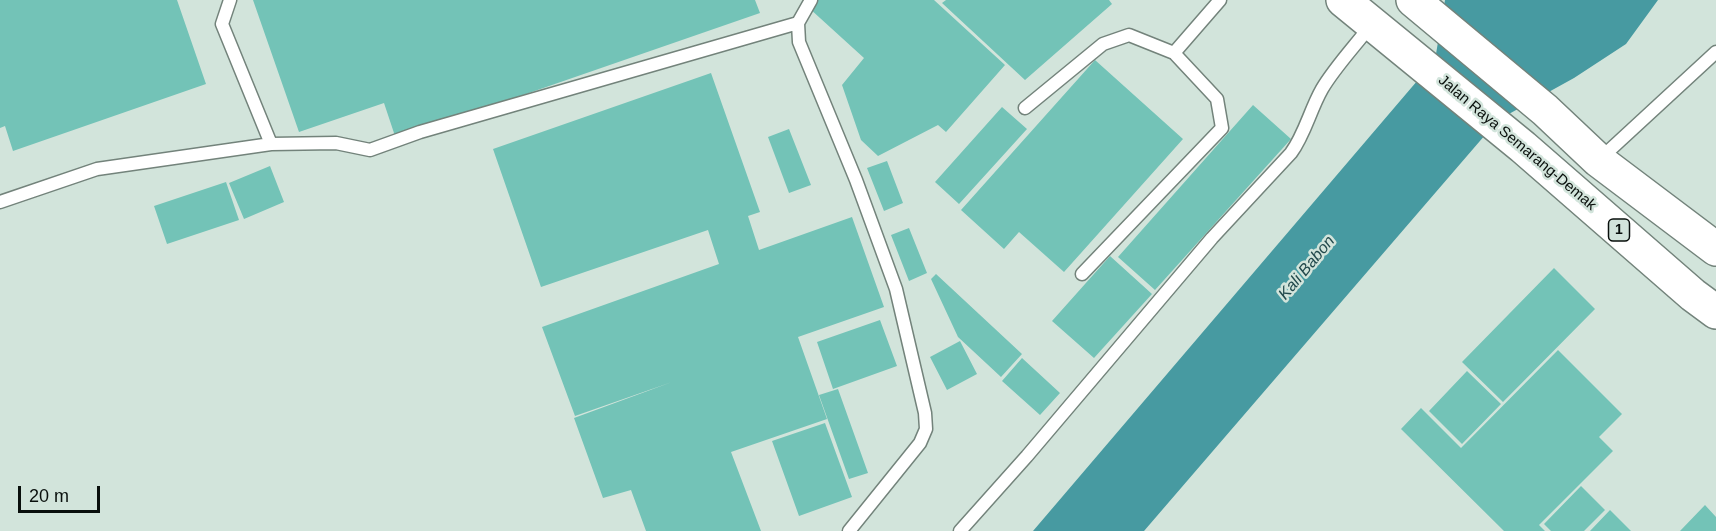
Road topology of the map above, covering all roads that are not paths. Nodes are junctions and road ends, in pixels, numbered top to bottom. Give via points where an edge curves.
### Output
1 (230, 0) edge
2 (811, 0) edge
3 (1220, 0) edge
4 (1343, 0) edge
5 (1418, 5) edge
6 (798, 23) junction
7 (1383, 32) junction
8 (1716, 52) edge
9 (1174, 53) junction
10 (1025, 108) dead end
11 (271, 144) junction
12 (1598, 160) junction
13 (0, 202) edge
14 (1716, 249) edge
15 (1082, 274) dead end
16 (1716, 312) edge
17 (849, 531) edge
18 (960, 531) edge

1 - 11 lane via 222,24
2 - 6 lane
3 - 9 lane
4 - 7 highway, Jalan Raya Semarang-Demak / 1
5 - 12 highway via 1545,110
6 - 11 lane via 420,132 370,150 336,143
6 - 17 lane via 799,42 896,289 925,413 926,429 920,443
7 - 16 highway, Jalan Raya Semarang-Demak / 1
7 - 18 lane via 1323,88 1291,153 1212,238
8 - 12 lane
9 - 10 lane via 1129,35 1103,44
9 - 15 lane via 1217,99 1222,128
11 - 13 lane via 97,169
12 - 14 highway

